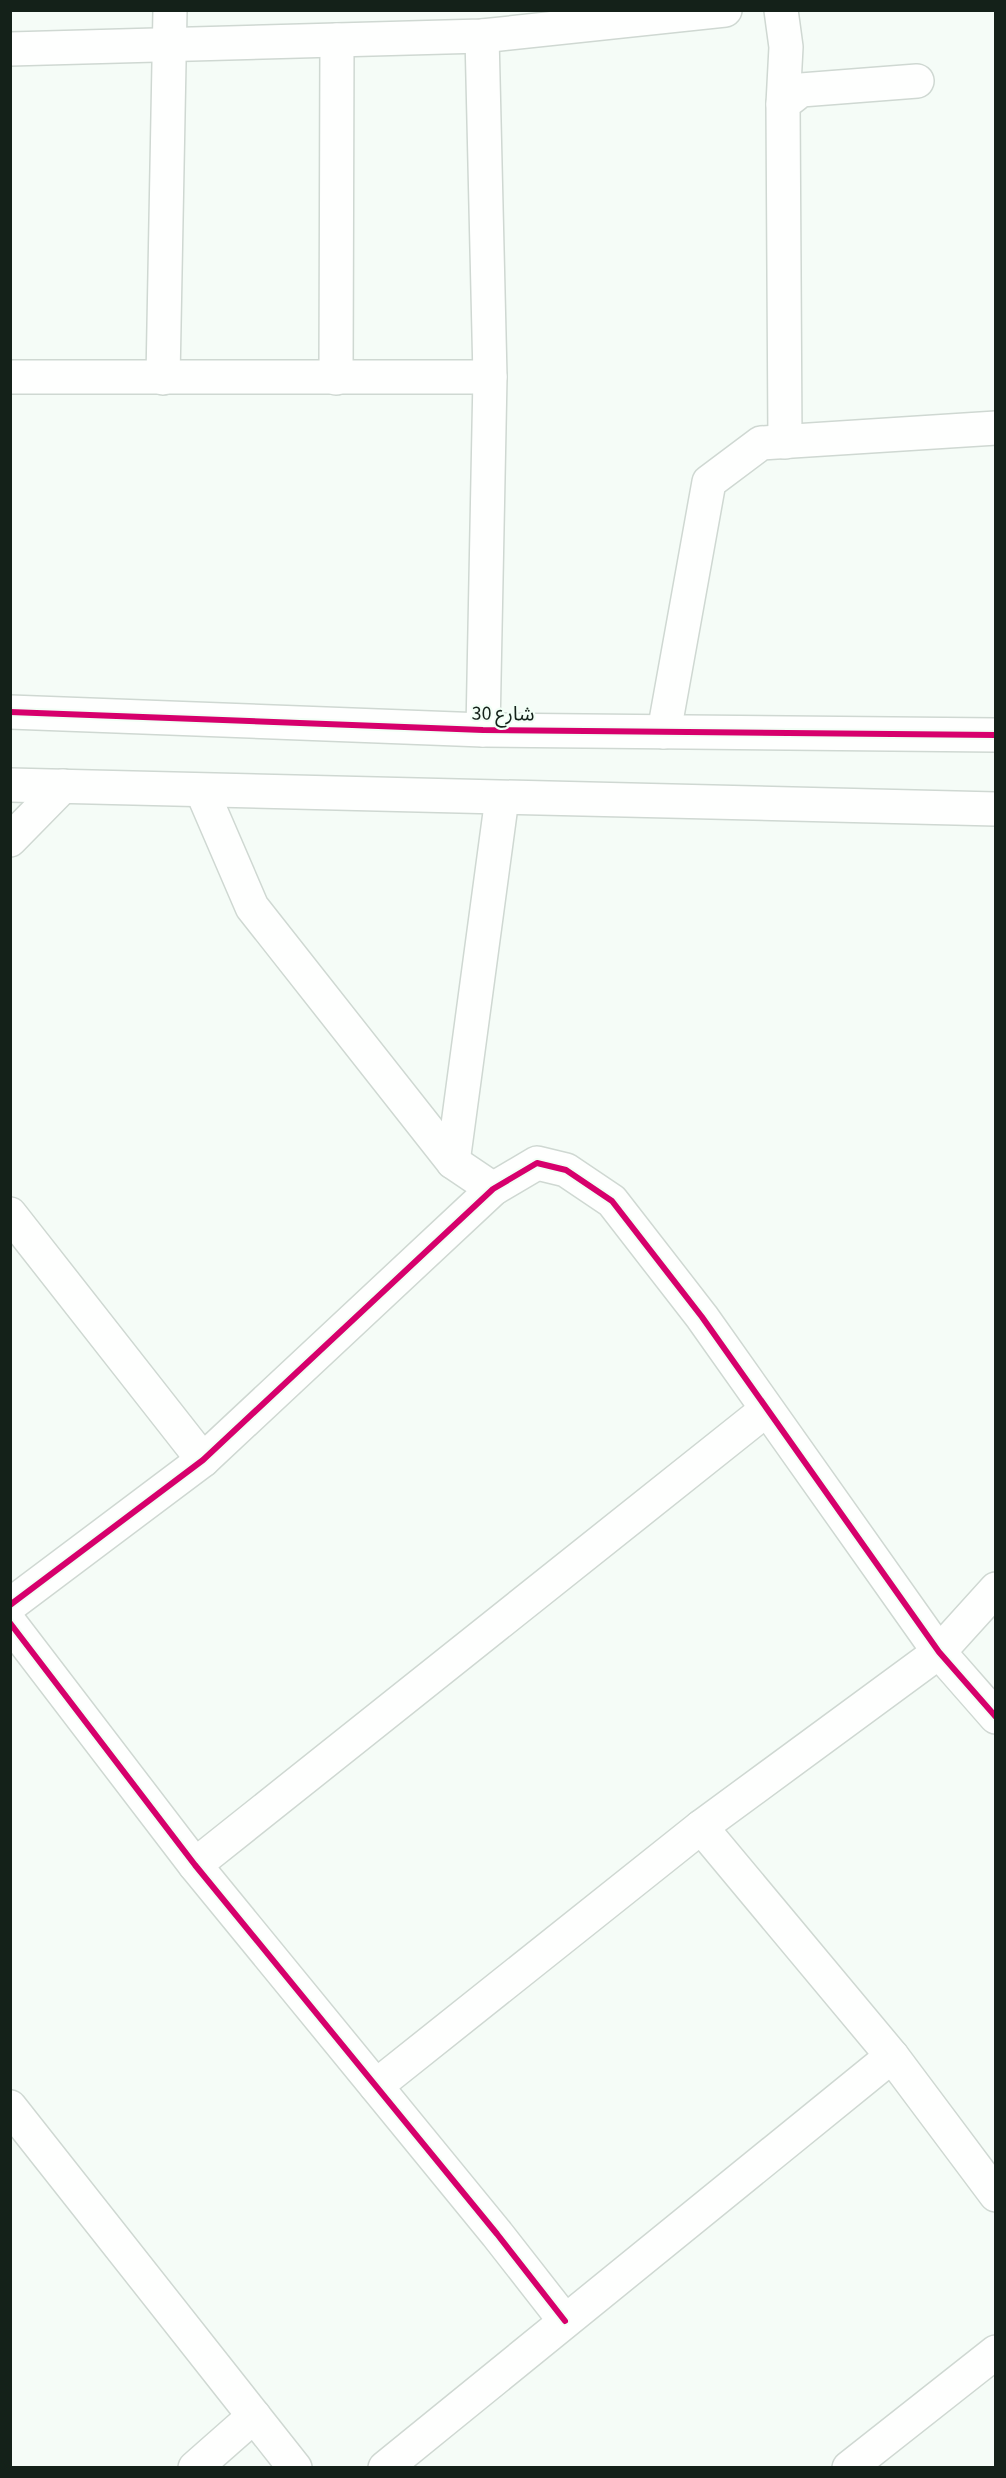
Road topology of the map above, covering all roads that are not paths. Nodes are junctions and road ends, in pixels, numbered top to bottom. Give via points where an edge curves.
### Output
1 (170, 10) edge
2 (724, 10) edge
3 (781, 10) edge
4 (482, 36) junction
5 (337, 40) junction
6 (171, 45) junction
7 (10, 49) edge
8 (917, 81) dead end
9 (783, 104) junction
10 (10, 377) edge
11 (490, 377) junction
12 (163, 378) junction
13 (336, 378) junction
14 (996, 428) edge
15 (785, 442) junction
16 (10, 712) edge
17 (483, 730) junction
18 (664, 732) junction
19 (996, 735) edge
20 (10, 785) edge
21 (63, 786) junction
22 (202, 791) junction
23 (502, 798) junction
24 (996, 809) edge
25 (10, 840) edge
26 (453, 1162) junction
27 (494, 1188) junction
28 (10, 1214) edge
29 (766, 1410) junction
30 (202, 1460) junction
31 (996, 1588) edge
32 (10, 1605) edge
33 (10, 1623) edge
34 (939, 1652) junction
35 (996, 1717) edge
36 (701, 1827) junction
37 (195, 1865) junction
38 (892, 2056) junction
39 (376, 2086) junction
40 (10, 2107) edge
41 (996, 2195) edge
42 (565, 2321) junction
43 (996, 2352) edge
44 (254, 2416) junction
45 (195, 2468) edge
46 (295, 2468) edge
47 (385, 2468) edge
48 (849, 2468) edge

1 - 6 street
2 - 4 street
3 - 9 street via 786,46
4 - 5 street
4 - 11 street
5 - 6 street
5 - 13 street
6 - 7 street
6 - 12 street
8 - 9 street via 801,90
9 - 15 street
10 - 12 street
11 - 13 street
11 - 17 street
12 - 13 street
14 - 15 street
15 - 18 street via 761,443 709,482
16 - 17 street, شارع 30
17 - 18 street, شارع 30
18 - 19 street, شارع 30
20 - 21 street
21 - 22 street
21 - 25 street
22 - 23 street
22 - 26 street via 252,907
23 - 24 street
23 - 26 street
26 - 27 street
27 - 29 street via 537,1163 566,1170 612,1201 702,1317
27 - 30 street
28 - 30 street
29 - 34 street
29 - 37 street
30 - 32 street
31 - 34 street
33 - 37 street
34 - 35 street
34 - 36 street
36 - 38 street
36 - 39 street
37 - 39 street
38 - 41 street
38 - 42 street
39 - 42 street
40 - 44 street
42 - 47 street
43 - 48 street
44 - 45 street
44 - 46 street

